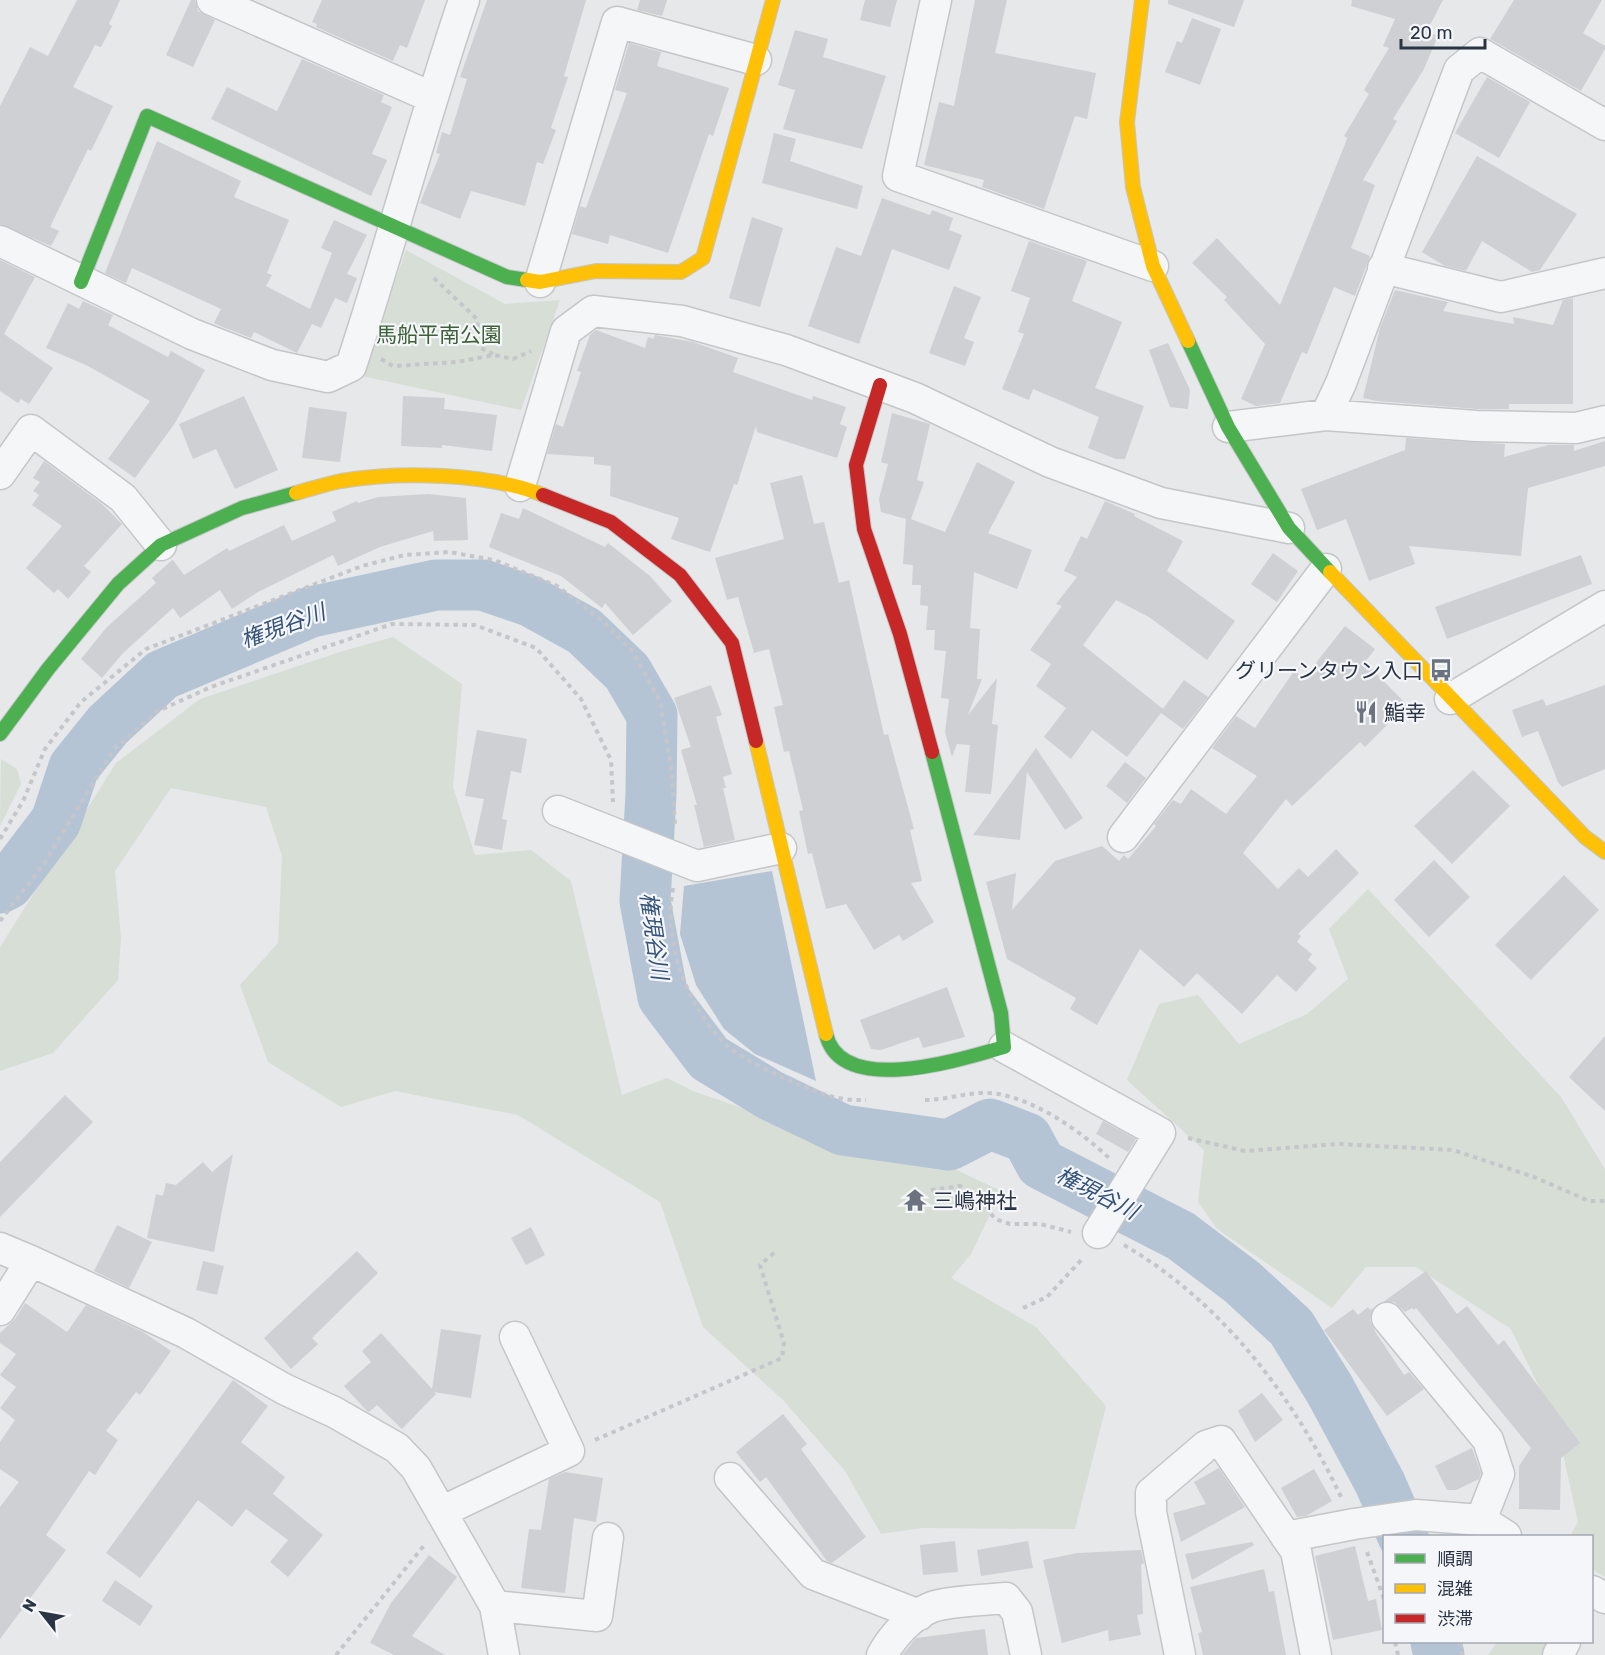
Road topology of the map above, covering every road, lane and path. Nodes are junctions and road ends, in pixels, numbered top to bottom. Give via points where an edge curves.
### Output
1 (212, 0) edge
2 (464, 0) edge
3 (772, 0) edge
4 (936, 0) edge
5 (1142, 0) edge
6 (756, 60) junction
7 (431, 98) junction
8 (1605, 125) edge
9 (393, 226) junction
10 (0, 241) edge
11 (1153, 266) junction
12 (1383, 268) junction
13 (1605, 273) edge
14 (434, 281) dead end
15 (81, 282) junction
16 (540, 282) junction
17 (536, 349) dead end
18 (494, 355) junction
19 (378, 357) dead end
20 (880, 385) junction
21 (1326, 415) junction
22 (1605, 421) edge
23 (1228, 427) junction
24 (0, 474) edge
25 (520, 486) junction
26 (1289, 528) junction
27 (161, 545) junction
28 (1326, 569) junction
29 (1605, 606) edge
30 (1450, 699) junction
31 (0, 734) edge
32 (558, 811) dead end
33 (614, 833) junction
34 (1123, 837) dead end
35 (0, 839) edge
36 (781, 848) junction
37 (1605, 852) edge
38 (675, 857) junction
39 (0, 921) edge
40 (1004, 1047) junction
41 (1160, 1133) junction
42 (931, 1190) dead end
43 (1605, 1201) edge
44 (1098, 1233) junction
45 (0, 1248) edge
46 (776, 1251) dead end
47 (31, 1261) junction
48 (1023, 1308) dead end
49 (0, 1310) edge
50 (1387, 1318) dead end
51 (515, 1337) dead end
52 (569, 1451) junction
53 (730, 1478) dead end
54 (443, 1515) junction
55 (1481, 1520) junction
56 (1354, 1524) junction
57 (1504, 1535) edge
58 (1286, 1537) junction
59 (608, 1538) dead end
60 (1383, 1596) edge
61 (495, 1606) junction
62 (919, 1615) junction
63 (336, 1655) edge
64 (504, 1655) edge
65 (882, 1655) edge
66 (1026, 1655) edge
67 (1180, 1655) edge
68 (1316, 1655) edge

1 - 7 street
2 - 7 street
3 - 6 street
4 - 11 street via 898,176
5 - 11 street via 1127,122 1133,187
6 - 16 street via 703,258 681,272 596,271
6 - 16 street via 617,22
7 - 9 street
8 - 12 street via 1480,53 1459,70
9 - 15 street via 351,366 328,376 262,361 192,334
9 - 15 street via 147,116
9 - 16 street via 507,277
10 - 15 street
11 - 23 street
12 - 13 street via 1501,297
12 - 21 street
14 - 18 path via 477,319 479,347
17 - 18 path via 513,359
18 - 19 path via 393,366
20 - 25 street via 786,350 682,321 593,310 567,331
20 - 26 street via 1050,462 1161,502
20 - 40 street via 856,465 864,529 900,634 1001,1013
21 - 22 street via 1554,428
21 - 23 street
23 - 26 street
24 - 27 street via 31,430 123,498
25 - 27 street via 428,474 341,481 242,508
25 - 36 street via 611,522 680,575 732,643
26 - 28 street
27 - 31 street via 118,584
28 - 30 street
28 - 34 street
29 - 30 street
30 - 37 street via 1585,837
32 - 33 street
33 - 38 street
33 - 39 path via 611,760 581,699 536,648 475,624 392,624 211,687 158,711 114,750 43,865
35 - 38 path via 23,801 45,749 81,702 146,649 362,566 405,555 449,552 494,560 557,586 603,621 632,651 660,701 672,773
36 - 38 street via 697,866
36 - 40 street via 828,1042 842,1060 872,1070 940,1066
40 - 41 street
41 - 43 path via 1245,1151 1338,1144 1453,1150 1534,1177 1589,1202
41 - 44 street
42 - 44 path via 960,1186 977,1195 995,1219 1010,1224 1040,1224 1070,1232
44 - 48 path via 1080,1264 1047,1297
44 - 56 path via 1159,1265 1240,1341 1295,1413
45 - 47 street
46 - 52 path via 760,1265 784,1343 782,1358
47 - 49 street
47 - 54 street via 186,1333 397,1448 416,1468
50 - 55 street via 1488,1440 1499,1474
51 - 52 street
52 - 54 street
53 - 62 street via 813,1574
54 - 61 street
54 - 63 path
55 - 56 street via 1416,1515
55 - 57 street
56 - 58 street
56 - 60 path
58 - 67 street via 1221,1441 1206,1446 1151,1493 1151,1512
58 - 68 street via 1296,1551
59 - 61 street via 597,1616
61 - 64 street
62 - 65 street via 890,1641
62 - 66 street via 932,1607 1006,1598 1017,1612

